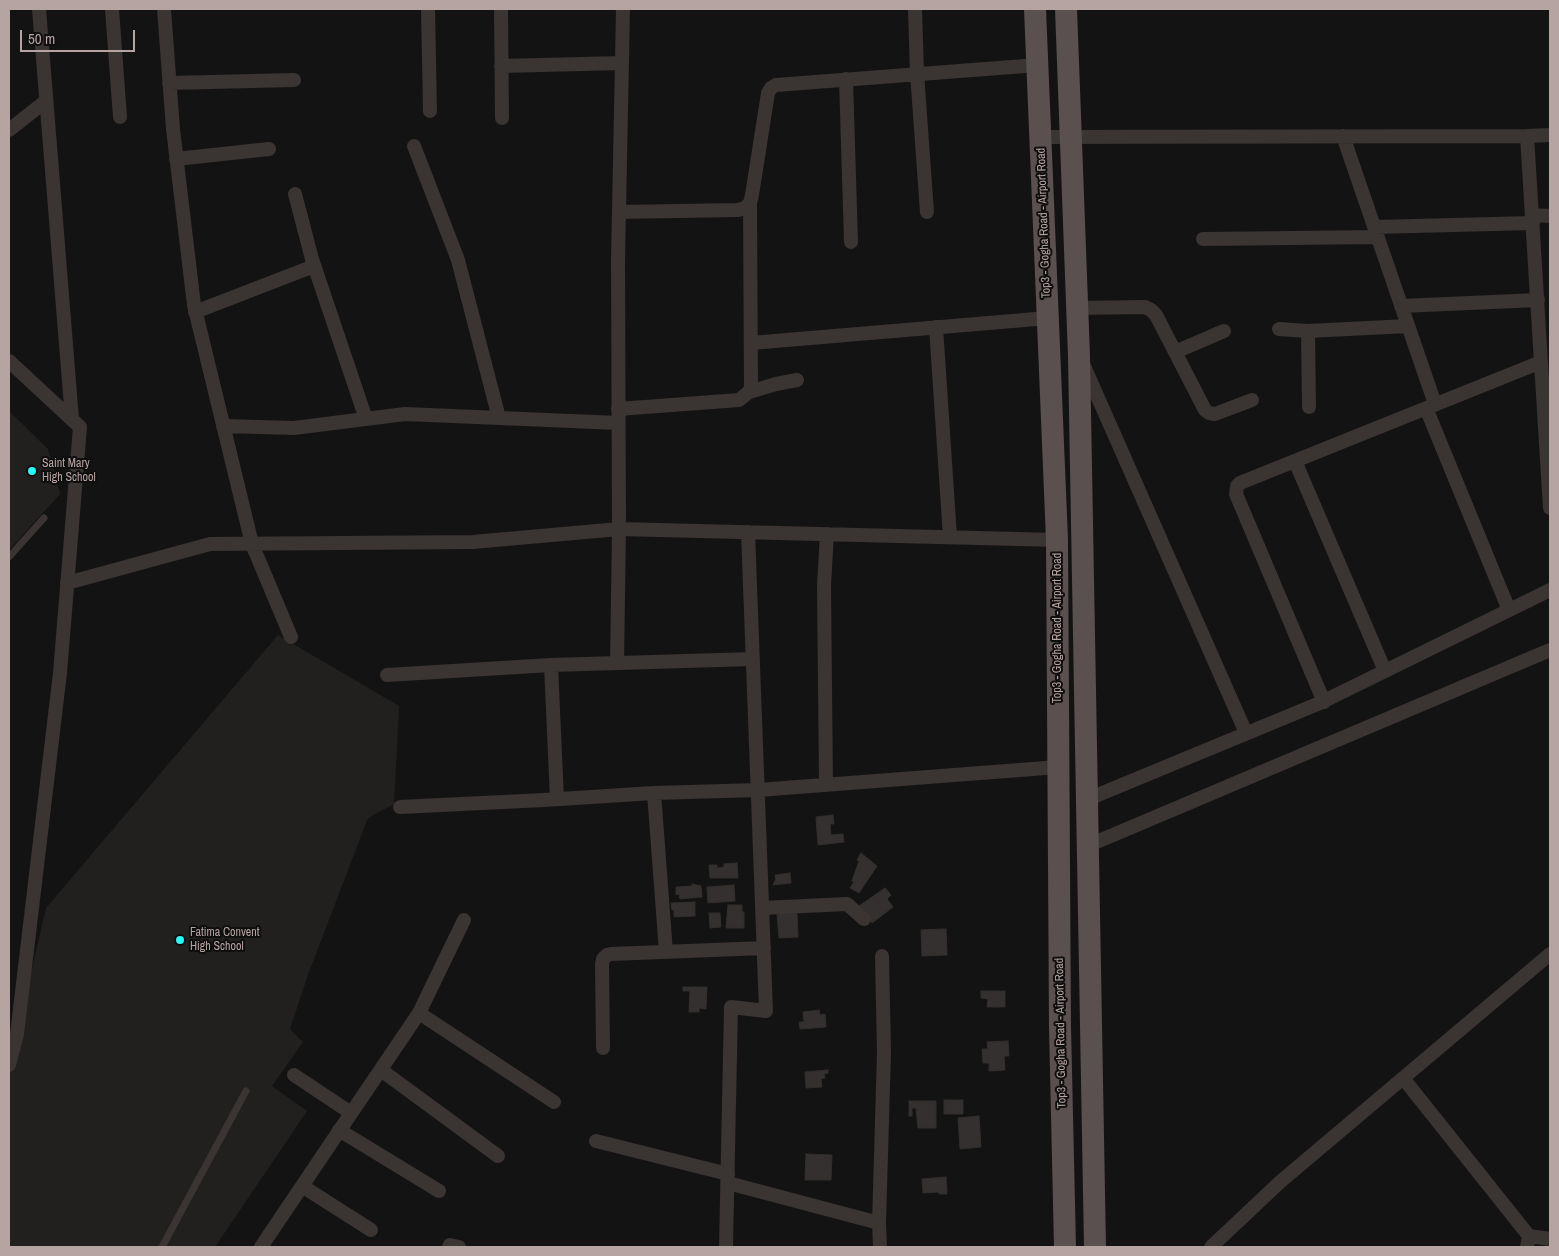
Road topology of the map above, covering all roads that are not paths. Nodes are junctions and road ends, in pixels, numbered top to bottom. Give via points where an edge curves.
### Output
1 (39, 9) edge
2 (112, 9) edge
3 (164, 9) edge
4 (428, 9) edge
5 (501, 9) edge
6 (622, 9) edge
7 (915, 9) edge
8 (1035, 9) edge
9 (1066, 9) edge
10 (622, 63) junction
11 (1038, 64) junction
12 (501, 66) junction
13 (917, 73) junction
14 (846, 79) junction
15 (294, 80) dead end
16 (169, 83) junction
17 (46, 101) junction
18 (430, 111) dead end
19 (120, 117) dead end
20 (502, 118) dead end
21 (9, 130) edge
22 (1550, 135) edge
23 (1343, 136) junction
24 (1528, 136) junction
25 (1041, 137) junction
26 (1071, 137) junction
27 (414, 146) dead end
28 (269, 149) dead end
29 (176, 159) junction
30 (295, 194) dead end
31 (750, 202) junction
32 (619, 212) junction
33 (926, 212) dead end
34 (1550, 216) edge
35 (1533, 219) junction
36 (1376, 232) junction
37 (1203, 238) dead end
38 (851, 242) dead end
39 (314, 266) junction
40 (1542, 297) edge
41 (1401, 306) junction
42 (1078, 308) junction
43 (195, 312) junction
44 (1048, 318) junction
45 (1408, 326) junction
46 (936, 327) junction
47 (1280, 329) dead end
48 (1224, 331) dead end
49 (1308, 331) junction
50 (751, 343) junction
51 (1175, 352) junction
52 (1079, 356) junction
53 (9, 361) edge
54 (1541, 362) junction
55 (797, 380) dead end
56 (749, 392) junction
57 (1252, 400) dead end
58 (1431, 406) junction
59 (1309, 407) dead end
60 (618, 409) junction
61 (499, 418) junction
62 (72, 419) junction
63 (366, 419) junction
64 (618, 423) junction
65 (224, 426) junction
66 (1295, 461) junction
67 (1550, 508) edge
68 (44, 518) dead end
69 (619, 529) junction
70 (748, 532) junction
71 (827, 534) junction
72 (950, 537) junction
73 (1057, 540) junction
74 (252, 544) junction
75 (9, 557) edge
76 (67, 583) junction
77 (1550, 590) edge
78 (1509, 610) junction
79 (291, 637) dead end
80 (1550, 650) edge
81 (753, 659) junction
82 (617, 663) junction
83 (551, 665) junction
84 (1385, 671) junction
85 (388, 675) dead end
86 (1324, 702) junction
87 (1246, 733) junction
88 (1059, 767) junction
89 (826, 785) junction
90 (758, 790) junction
91 (654, 793) junction
92 (557, 799) junction
93 (1088, 800) junction
94 (400, 806) dead end
95 (1087, 846) junction
96 (762, 908) junction
97 (864, 919) dead end
98 (464, 920) dead end
99 (764, 948) junction
100 (666, 952) junction
101 (1550, 954) edge
102 (882, 956) dead end
103 (420, 1013) junction
104 (14, 1017) edge
105 (603, 1048) dead end
106 (9, 1065) edge
107 (381, 1070) junction
108 (294, 1075) dead end
109 (1403, 1078) junction
110 (246, 1091) dead end
111 (554, 1102) dead end
112 (351, 1113) junction
113 (339, 1130) junction
114 (596, 1141) dead end
115 (498, 1156) dead end
116 (728, 1178) junction
117 (302, 1186) junction
118 (439, 1191) dead end
119 (879, 1223) junction
120 (371, 1230) dead end
121 (1550, 1239) edge
122 (1528, 1241) edge
123 (162, 1247) edge
124 (261, 1247) edge
125 (449, 1247) edge
126 (459, 1247) edge
127 (726, 1247) edge
128 (880, 1247) edge
129 (1065, 1247) edge
130 (1095, 1247) edge
131 (1211, 1247) edge

1 - 17 street
2 - 19 street
3 - 16 street
4 - 18 street
5 - 12 street
6 - 10 street
7 - 13 street
8 - 11 main road, Top3 - Gogha Road - Airport Road
9 - 26 main road, Top3 - Gogha Road - Airport Road
10 - 12 street
10 - 32 street
11 - 13 street
11 - 25 main road, Top3 - Gogha Road - Airport Road
12 - 20 street
13 - 14 street
13 - 33 street
14 - 31 street via 782,83 771,88
14 - 38 street
15 - 16 street
16 - 29 street
17 - 21 street
17 - 62 street
22 - 24 street
23 - 24 street
23 - 26 street
23 - 36 street
24 - 35 street
25 - 26 street
25 - 44 main road, Top3 - Gogha Road - Airport Road
26 - 42 main road, Top3 - Gogha Road - Airport Road
27 - 61 street via 458,260
28 - 29 street
29 - 43 street
30 - 39 street
31 - 32 street via 746,208 738,210
31 - 50 street
32 - 60 street
34 - 35 street
35 - 36 street
35 - 40 street
36 - 37 street
36 - 41 street
39 - 43 street
39 - 63 street
40 - 41 street
40 - 54 street
41 - 45 street
42 - 51 street via 1145,307 1156,315
42 - 52 main road, Top3 - Gogha Road - Airport Road
43 - 65 street
44 - 46 street
44 - 73 main road, Top3 - Gogha Road - Airport Road
45 - 49 street
45 - 58 street
46 - 50 street
46 - 72 street
47 - 49 street
48 - 51 street
49 - 59 street
50 - 56 street
51 - 57 street via 1209,413
52 - 87 street
52 - 93 main road, Top3 - Gogha Road - Airport Road
53 - 62 street
54 - 58 street
54 - 67 street
55 - 56 street
56 - 60 street via 739,400
58 - 66 street
58 - 78 street
60 - 64 street
61 - 63 street via 404,414
61 - 64 street
62 - 76 street via 80,427
63 - 65 street via 294,428
64 - 69 street
65 - 74 street
66 - 84 street
66 - 86 street via 1240,483 1236,490
68 - 75 lane
69 - 70 street
69 - 74 street via 473,542
69 - 82 street
70 - 71 street
70 - 81 street
71 - 72 street
71 - 89 street via 824,585
72 - 73 street
73 - 88 main road, Top3 - Gogha Road - Airport Road
74 - 76 street via 210,544
74 - 79 street
76 - 104 street via 60,673
77 - 78 street
78 - 84 street
80 - 95 street
81 - 82 street
81 - 90 street
82 - 83 street
83 - 85 street
83 - 92 street
84 - 86 street
86 - 87 street
87 - 93 street
88 - 89 street
88 - 129 main road, Top3 - Gogha Road - Airport Road
89 - 90 street
90 - 91 street
90 - 96 street
91 - 92 street
91 - 100 street
92 - 94 street
93 - 95 main road, Top3 - Gogha Road - Airport Road
95 - 130 main road, Top3 - Gogha Road - Airport Road
96 - 97 street via 847,904
96 - 99 street
98 - 103 street
99 - 100 street
99 - 116 street via 766,1011 732,1007
100 - 105 street via 611,954 603,959
101 - 109 street
102 - 119 street via 884,1052
103 - 107 street
103 - 111 street
104 - 106 street via 17,1034
107 - 112 street
107 - 115 street
108 - 112 street
109 - 122 street
109 - 131 street via 1280,1182
110 - 123 lane
112 - 113 street
113 - 117 street
113 - 118 street
114 - 116 street
116 - 119 street
116 - 127 street
117 - 120 street
117 - 124 street
119 - 128 street
121 - 122 street
125 - 126 street

